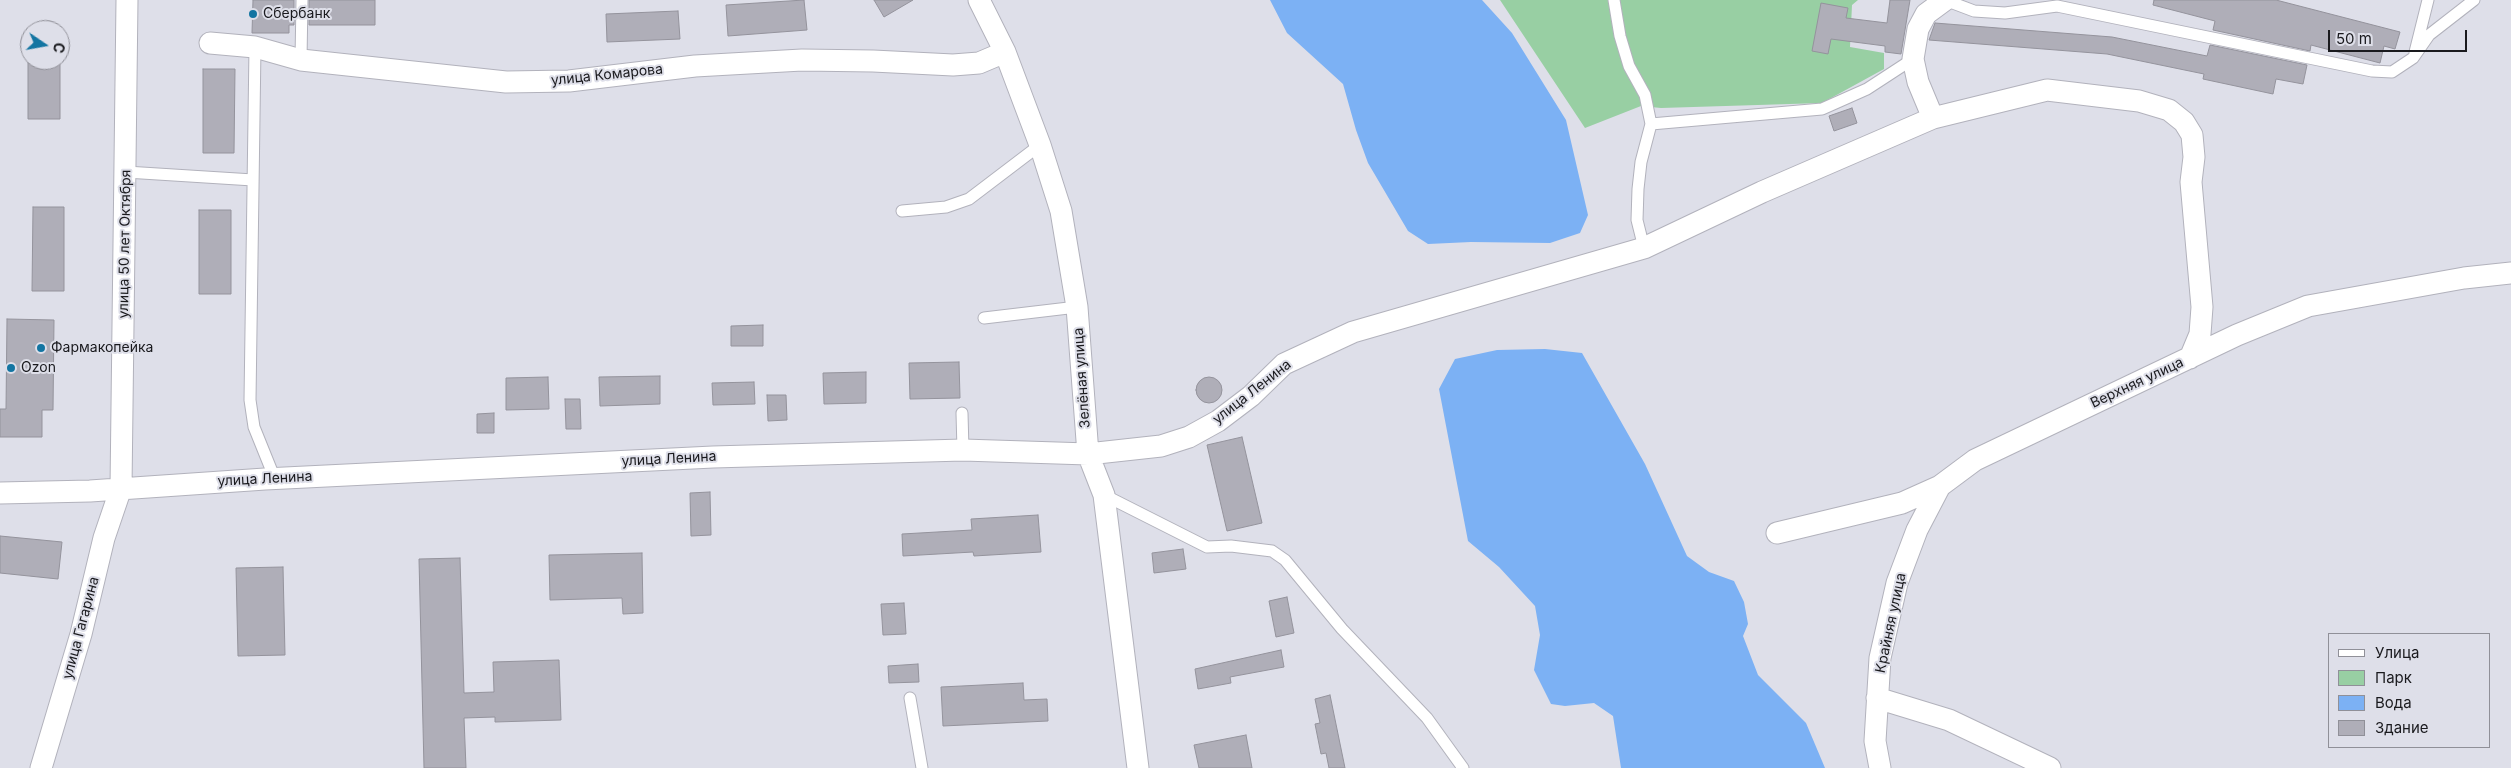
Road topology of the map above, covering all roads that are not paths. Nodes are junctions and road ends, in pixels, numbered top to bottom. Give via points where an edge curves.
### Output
1 (128, 0) edge
2 (302, 0) edge
3 (979, 0) edge
4 (1614, 0) edge
5 (1945, 0) edge
6 (2428, 0) edge
7 (2474, 0) edge
8 (210, 43) dead end
9 (255, 46) junction
10 (1005, 52) junction
11 (2413, 58) junction
12 (1913, 59) junction
13 (301, 60) junction
14 (1933, 118) junction
15 (1651, 124) junction
16 (1040, 146) junction
17 (126, 172) junction
18 (253, 180) junction
19 (902, 211) dead end
20 (1644, 248) junction
21 (2511, 273) edge
22 (2202, 307) junction
23 (1078, 308) junction
24 (984, 318) dead end
25 (2237, 334) junction
26 (2190, 358) junction
27 (962, 414) dead end
28 (963, 450) junction
29 (1088, 454) junction
30 (275, 478) junction
31 (1940, 486) junction
32 (120, 488) junction
33 (0, 493) edge
34 (1104, 495) junction
35 (1777, 533) dead end
36 (910, 698) dead end
37 (1876, 698) junction
38 (42, 768) edge
39 (922, 768) edge
40 (1138, 768) edge
41 (1463, 768) edge
42 (1880, 768) edge
43 (2050, 768) edge

1 - 17 street, улица 50 лет Октября
2 - 13 lane
3 - 10 street, Зелёная улица
4 - 15 lane via 1620,36 1629,66 1645,95
5 - 11 lane via 1974,12 2005,13 2057,6 2372,71 2392,72
5 - 12 street via 1926,14 1918,29
6 - 11 lane
7 - 11 lane via 2429,35
8 - 9 street, улица Комарова
9 - 13 street, улица Комарова
9 - 18 lane
10 - 13 street, улица Комарова via 979,63 953,65 802,60 695,66 542,82 506,82
10 - 16 street, Зелёная улица
12 - 14 street via 1918,82
12 - 15 lane via 1867,89 1822,109
14 - 20 street, улица Ленина via 1762,192
14 - 22 street, улица Ленина via 2047,90 2139,101 2169,110 2184,122 2192,135 2191,182
15 - 20 lane via 1640,162 1638,189 1637,220
16 - 19 lane via 969,199 946,207
16 - 23 street, Зелёная улица via 1061,211
17 - 18 lane
17 - 32 street, улица 50 лет Октября
18 - 30 lane via 250,400 254,426
20 - 29 street, улица Ленина via 1353,332 1284,364 1251,396 1218,421 1189,437 1161,446
21 - 25 street, Верхняя улица via 2464,278 2308,306
22 - 25 street via 2210,321 2225,331
22 - 26 street, улица Ленина via 2200,334
23 - 24 lane
23 - 29 street, Зелёная улица
25 - 26 street, Верхняя улица
26 - 31 street, Верхняя улица via 1976,460
27 - 28 lane
28 - 29 street, улица Ленина
28 - 30 street, улица Ленина via 703,458
29 - 34 street, Зелёная улица
30 - 32 street, улица Ленина
31 - 35 street, Верхняя улица via 1902,503
31 - 37 street, Крайняя улица via 1917,530 1897,583 1880,658
32 - 33 street, улица Ленина
32 - 38 street, улица Гагарина
34 - 40 street, Зелёная улица
34 - 41 lane via 1208,547 1272,551 1286,560 1342,629 1427,718
36 - 39 lane
37 - 42 street, Крайняя улица via 1875,741
37 - 43 street via 1949,720

